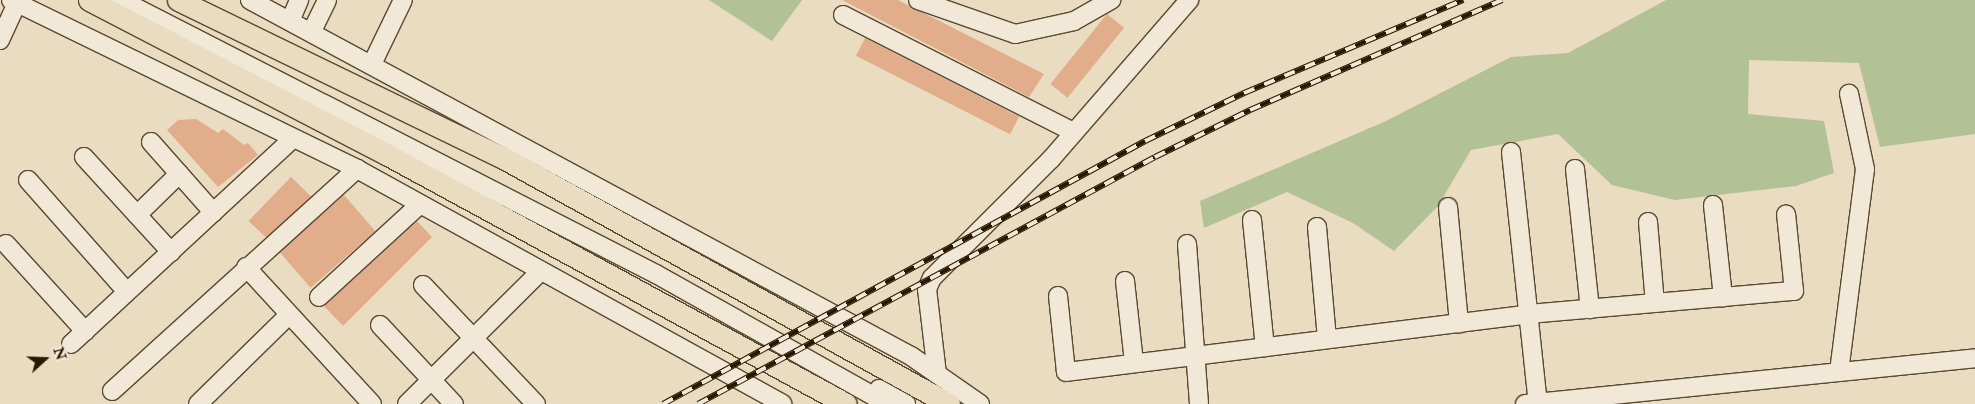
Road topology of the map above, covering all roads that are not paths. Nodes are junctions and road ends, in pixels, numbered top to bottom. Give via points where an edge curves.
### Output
1 (89, 0) edge
2 (121, 0) edge
3 (143, 0) edge
4 (178, 0) edge
5 (250, 0) edge
6 (299, 0) edge
7 (327, 0) edge
8 (403, 0) edge
9 (918, 0) edge
10 (1110, 0) edge
11 (1189, 0) edge
12 (14, 2) edge
13 (844, 15) dead end
14 (291, 19) junction
15 (312, 31) junction
16 (0, 40) edge
17 (372, 64) junction
18 (1848, 94) dead end
19 (1074, 132) junction
20 (292, 139) junction
21 (151, 142) dead end
22 (1511, 152) dead end
23 (84, 157) dead end
24 (357, 169) junction
25 (1575, 169) dead end
26 (179, 174) junction
27 (28, 180) dead end
28 (420, 204) junction
29 (1713, 204) dead end
30 (1448, 206) dead end
31 (213, 212) junction
32 (1786, 214) dead end
33 (137, 215) junction
34 (1252, 220) dead end
35 (1648, 222) dead end
36 (1317, 227) dead end
37 (6, 244) dead end
38 (1186, 244) dead end
39 (171, 252) junction
40 (246, 267) junction
41 (540, 272) junction
42 (1125, 282) dead end
43 (423, 285) dead end
44 (127, 292) junction
45 (1058, 296) dead end
46 (319, 297) dead end
47 (1723, 297) junction
48 (1655, 303) junction
49 (1590, 309) junction
50 (289, 314) junction
51 (1529, 314) junction
52 (1459, 323) junction
53 (380, 325) dead end
54 (85, 331) junction
55 (474, 337) junction
56 (1327, 339) junction
57 (71, 344) dead end
58 (1264, 347) junction
59 (1196, 356) junction
60 (1975, 358) edge
61 (1134, 364) junction
62 (1839, 372) junction
63 (937, 374) junction
64 (431, 380) junction
65 (112, 391) dead end
66 (1532, 403) edge
67 (198, 404) edge
68 (372, 404) edge
69 (407, 404) edge
70 (454, 404) edge
71 (536, 404) edge
72 (782, 404) edge
73 (846, 404) edge
74 (888, 404) edge
75 (906, 404) edge
76 (949, 404) edge
77 (980, 404) edge
78 (1199, 404) edge

1 - 73 main road via 388,156
2 - 74 street via 656,274
3 - 75 street via 342,99 651,262
4 - 76 main road via 507,160
5 - 14 street
6 - 14 street
7 - 15 street
8 - 17 street
9 - 10 street via 1016,34 1074,21
11 - 19 street
12 - 16 street
12 - 20 street
13 - 19 street
14 - 15 street
15 - 17 street
17 - 63 street via 854,325
18 - 62 street via 1865,169
19 - 63 street via 932,278 927,289
20 - 24 street
20 - 31 street
21 - 26 street
22 - 51 street
23 - 33 street
24 - 28 street
24 - 40 street
25 - 49 street
26 - 31 street
26 - 33 street
27 - 44 street
28 - 41 street
28 - 46 street
29 - 47 street
30 - 52 street
31 - 39 street
32 - 47 street via 1794,291
33 - 39 street
34 - 58 street
35 - 48 street
36 - 56 street
37 - 54 street
38 - 59 street
39 - 44 street
40 - 50 street
40 - 65 street
41 - 55 street
41 - 72 street
42 - 61 street
43 - 55 street
44 - 54 street
45 - 61 street via 1066,372
47 - 48 street
48 - 49 street
49 - 51 street
50 - 67 street
50 - 68 street
51 - 52 street
51 - 66 street
52 - 56 street
53 - 64 street
54 - 57 street
55 - 64 street
55 - 71 street
56 - 58 street
58 - 59 street
59 - 61 street
59 - 78 street
60 - 62 street
62 - 66 street
63 - 77 street
64 - 69 street
64 - 70 street

